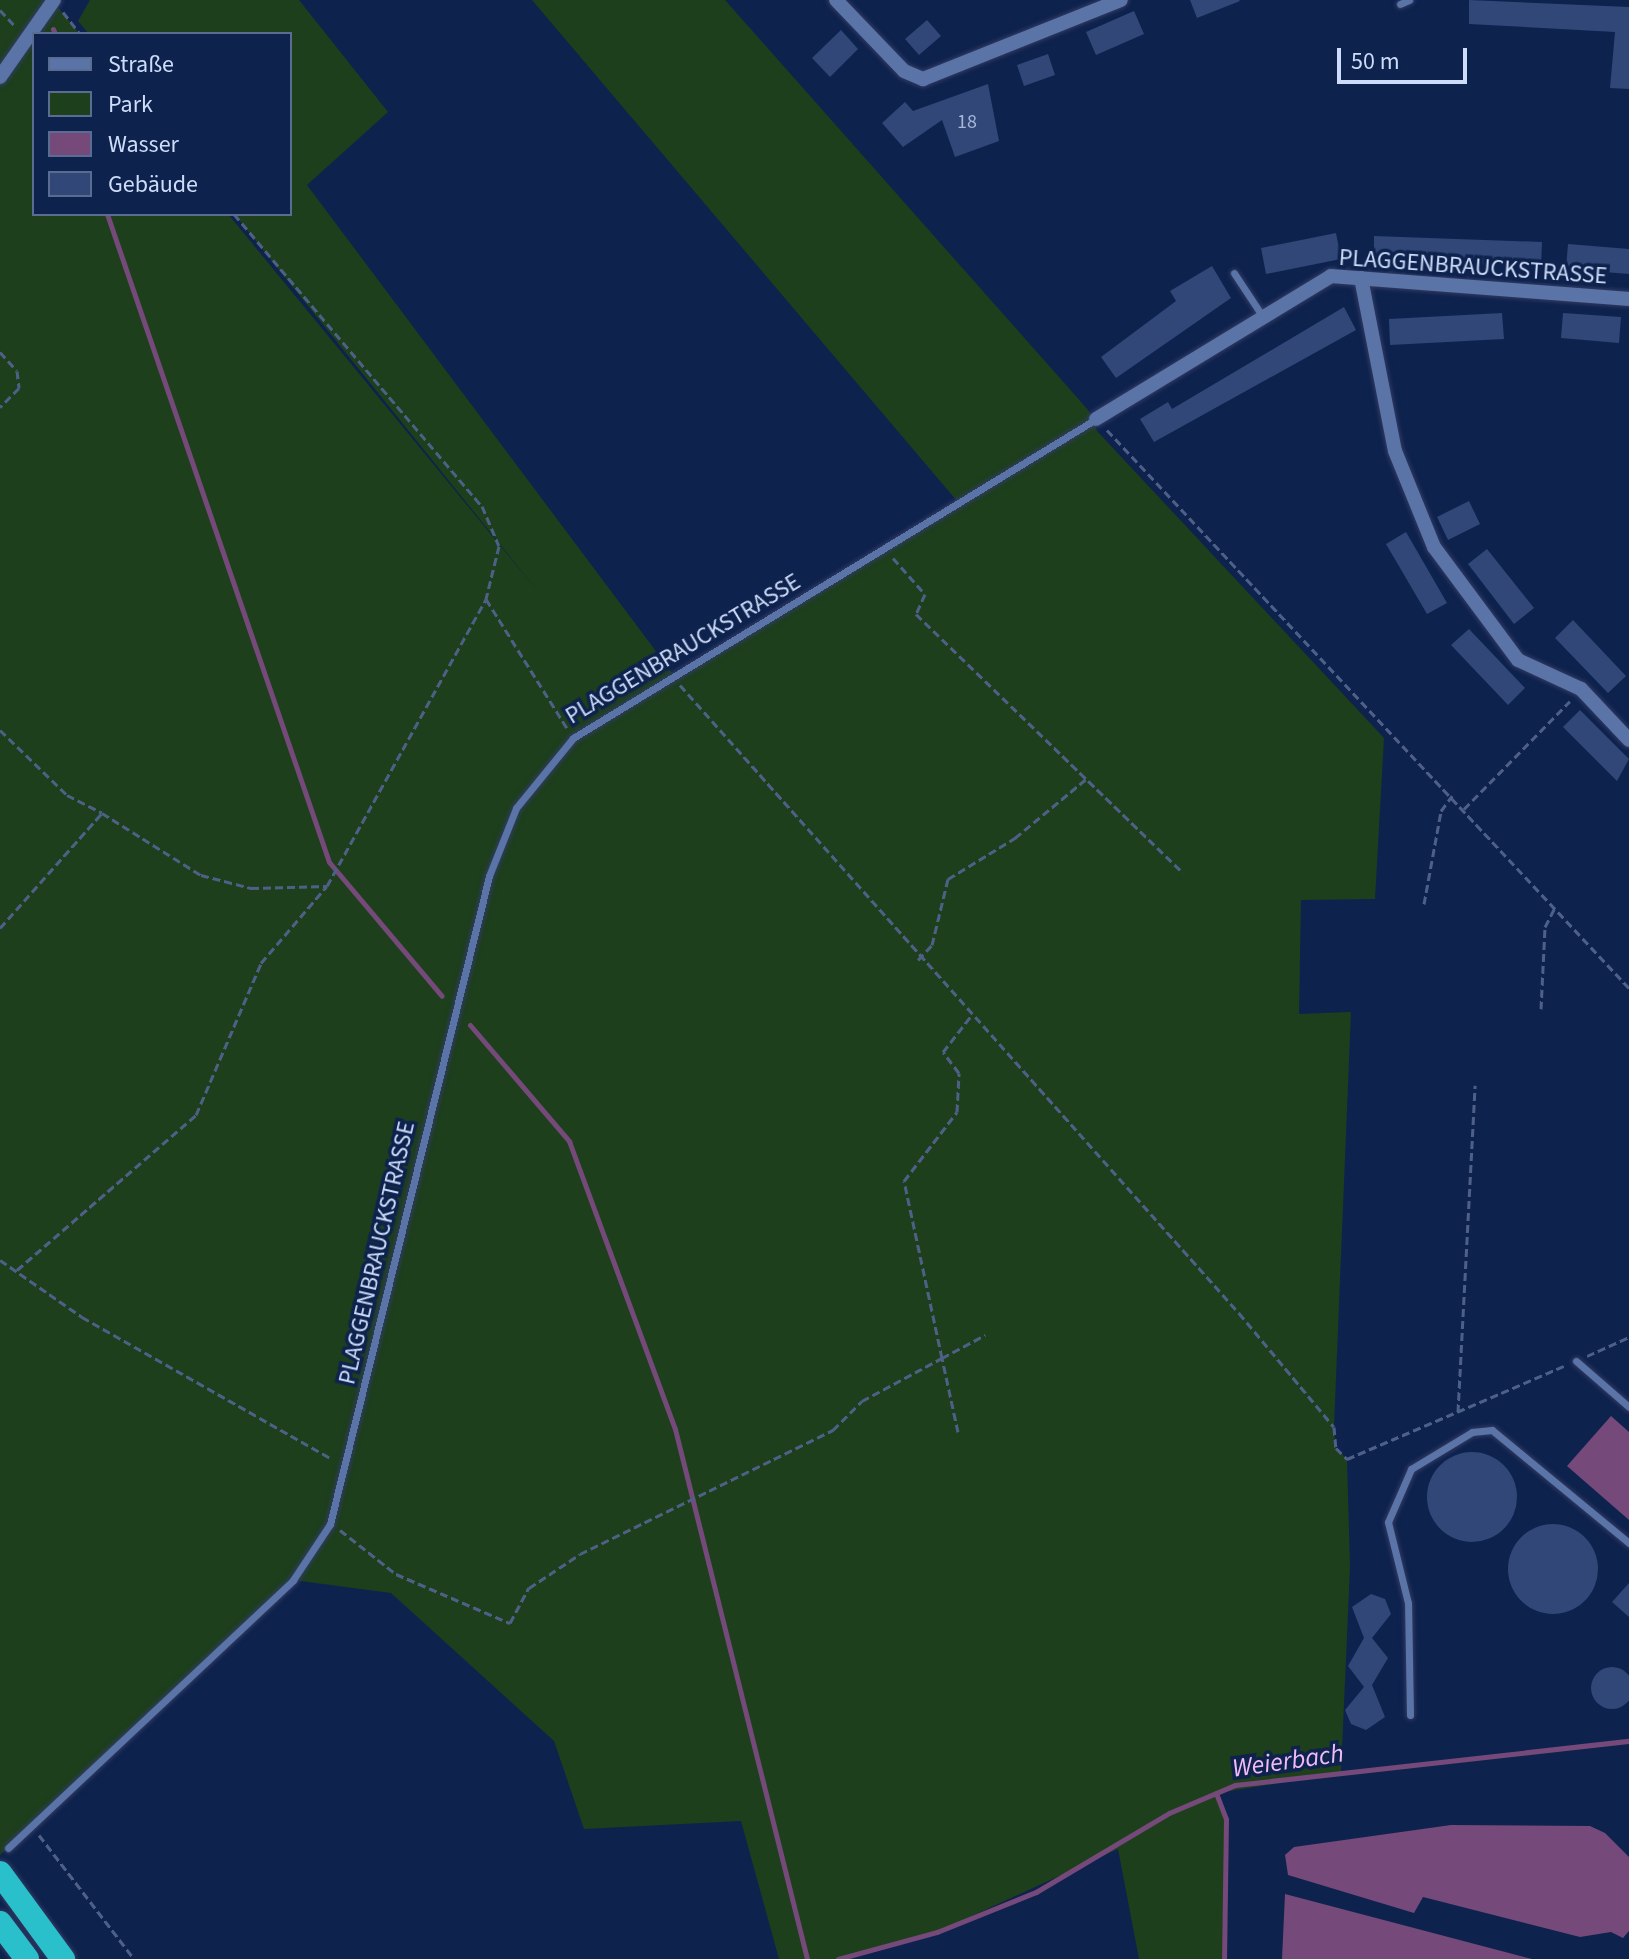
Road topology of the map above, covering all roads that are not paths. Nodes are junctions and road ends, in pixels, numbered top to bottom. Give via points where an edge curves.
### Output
1 (836, 0) edge
2 (1121, 0) edge
3 (1409, 0) edge
4 (54, 1) edge
5 (1400, 4) dead end
6 (32, 32) edge
7 (32, 32) edge
8 (0, 77) edge
9 (1234, 273) dead end
10 (1361, 278) junction
11 (1629, 299) edge
12 (1263, 317) junction
13 (1096, 419) joint
14 (1629, 740) edge
15 (1576, 1361) road end
16 (1629, 1407) edge
17 (1629, 1543) edge
18 (1410, 1715) dead end
19 (8, 1848) dead end
20 (0, 1873) edge
21 (0, 1923) edge
22 (27, 1959) edge
23 (63, 1959) edge

1 - 2 street via 904,71 923,79
3 - 5 lane
4 - 6 street
7 - 8 street
9 - 12 lane
10 - 11 street, PLAGGENBRAUCKSTRASSE
10 - 12 street, PLAGGENBRAUCKSTRASSE via 1331,276
10 - 14 street via 1395,451 1434,547 1518,660 1581,689
12 - 13 street, PLAGGENBRAUCKSTRASSE
13 - 19 lane, PLAGGENBRAUCKSTRASSE via 888,552 573,738 516,808 489,876 349,1469 330,1524 293,1580
15 - 16 lane
17 - 18 lane via 1492,1430 1472,1432 1411,1469 1388,1522 1408,1603
20 - 23 highway
21 - 22 highway

